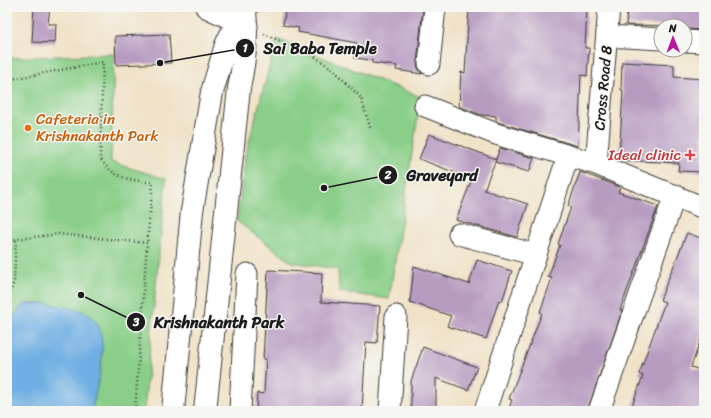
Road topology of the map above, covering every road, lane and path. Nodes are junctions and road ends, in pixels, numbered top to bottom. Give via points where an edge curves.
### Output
1 (206, 7) edge
2 (435, 7) edge
3 (609, 7) edge
4 (244, 17) edge
5 (607, 36) junction
6 (653, 39) edge
7 (693, 41) edge
8 (704, 42) edge
9 (429, 64) dead end
10 (7, 80) edge
11 (425, 106) dead end
12 (371, 130) dead end
13 (568, 156) junction
14 (596, 164) junction
15 (675, 195) junction
16 (704, 208) edge
17 (459, 234) dead end
18 (16, 239) junction
19 (7, 242) edge
20 (148, 243) junction
21 (536, 255) junction
22 (248, 274) dead end
23 (7, 300) edge
24 (396, 316) dead end
25 (135, 411) edge
26 (173, 411) edge
27 (205, 411) edge
28 (240, 411) edge
29 (390, 411) edge
30 (485, 411) edge
31 (599, 411) edge

1 - 4 street
2 - 9 street
3 - 5 street, Cross Road 8
4 - 12 path via 334,70 361,98
4 - 26 main road via 226,45 212,92 192,212
4 - 27 main road via 245,56 238,96
5 - 6 street
5 - 14 street, Cross Road 8
7 - 8 street
10 - 20 path via 103,62 100,158 107,169 117,176 153,183
11 - 13 street via 496,134
13 - 14 street
13 - 21 street
14 - 15 street
15 - 16 street
15 - 31 street
17 - 21 street
18 - 19 path
18 - 20 path via 59,234
18 - 23 path via 14,282
20 - 25 path
21 - 30 street
22 - 28 street
24 - 29 street

